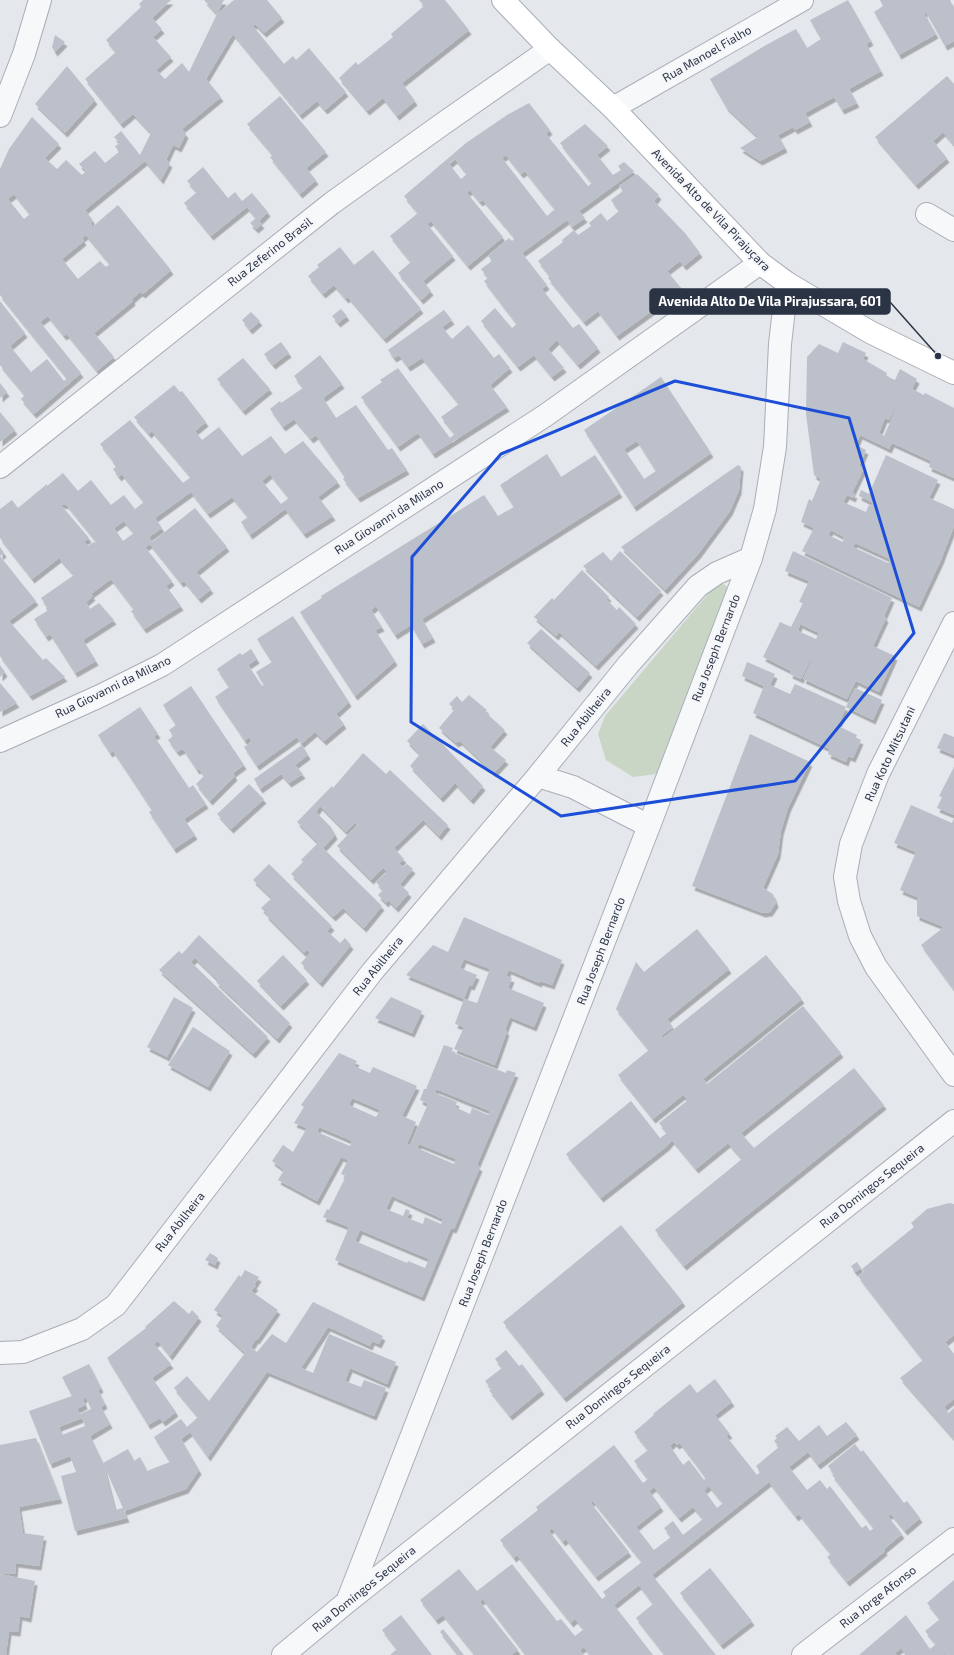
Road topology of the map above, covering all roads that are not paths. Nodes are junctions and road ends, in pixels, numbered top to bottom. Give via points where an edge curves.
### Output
1 (40, 0) edge
2 (503, 0) edge
3 (802, 0) edge
4 (550, 49) junction
5 (613, 108) junction
6 (0, 116) edge
7 (927, 214) dead end
8 (954, 230) edge
9 (760, 263) junction
10 (787, 283) junction
11 (954, 373) edge
12 (0, 467) edge
13 (751, 558) junction
14 (954, 623) edge
15 (0, 741) edge
16 (538, 776) junction
17 (649, 826) junction
18 (954, 1075) edge
19 (954, 1121) edge
20 (0, 1353) edge
21 (954, 1539) edge
22 (347, 1602) junction
23 (283, 1655) edge
24 (803, 1655) edge

1 - 6 street via 24,54
2 - 4 main road, Avenida Alto de Vila Pirajuçara
3 - 5 street, Rua Manoel Fialho
4 - 5 main road, Avenida Alto de Vila Pirajuçara
4 - 12 street, Rua Zeferino Brasil via 332,203
5 - 9 main road, Avenida Alto de Vila Pirajuçara
7 - 8 street
9 - 10 main road, Avenida Alto de Vila Pirajuçara
9 - 15 street, Rua Giovanni da Milano via 546,415 162,665
10 - 11 main road, Avenida Alto de Vila Pirajuçara via 870,332
10 - 13 street, Rua Joseph Bernardo via 780,344 775,447 766,509
13 - 16 street, Rua Abilheira via 717,572 698,586 628,665
13 - 17 street, Rua Joseph Bernardo
14 - 18 street, Rua Koto Mitsutani via 878,774 851,844 845,877 849,901 860,936 876,967
16 - 17 street via 573,787
16 - 20 street, Rua Abilheira via 372,972 116,1305 82,1329 23,1352
17 - 22 street, Rua Joseph Bernardo
19 - 22 street, Rua Domingos Sequeira
21 - 24 street, Rua Jorge Afonso
22 - 23 street, Rua Domingos Sequeira

